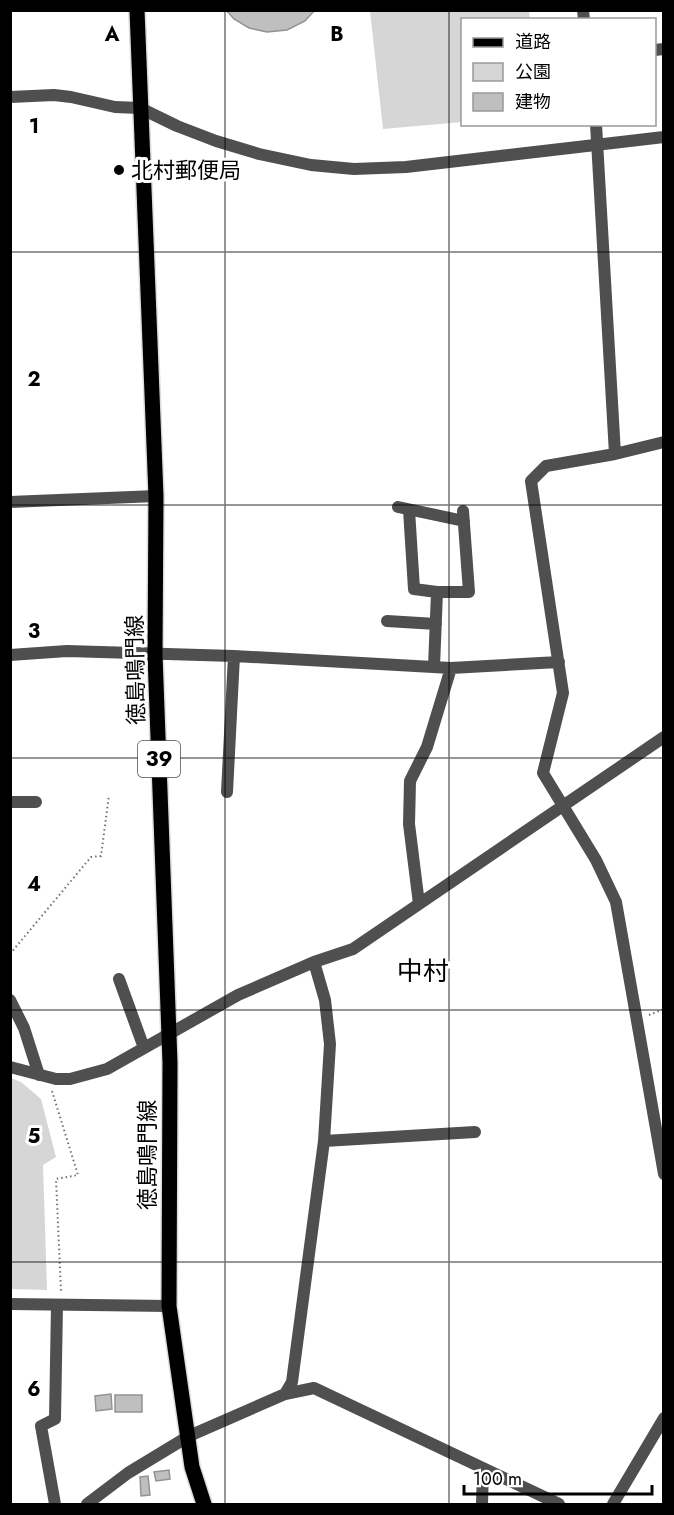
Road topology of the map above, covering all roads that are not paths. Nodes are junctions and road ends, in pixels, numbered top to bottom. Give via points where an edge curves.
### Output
1 (137, 10) edge
2 (10, 97) edge
3 (140, 108) junction
4 (596, 126) edge
5 (663, 137) edge
6 (598, 146) junction
7 (663, 442) edge
8 (615, 454) junction
9 (156, 496) junction
10 (10, 502) edge
11 (436, 592) junction
12 (387, 621) dead end
13 (436, 624) junction
14 (10, 655) edge
15 (155, 655) junction
16 (234, 656) junction
17 (560, 662) junction
18 (435, 667) junction
19 (451, 668) junction
20 (663, 737) edge
21 (227, 792) dead end
22 (10, 802) edge
23 (36, 802) dead end
24 (563, 806) junction
25 (419, 904) junction
26 (314, 962) junction
27 (119, 979) dead end
28 (10, 1000) edge
29 (169, 1034) junction
30 (144, 1048) junction
31 (10, 1067) edge
32 (44, 1076) junction
33 (475, 1132) dead end
34 (324, 1140) junction
35 (661, 1154) edge
36 (663, 1174) edge
37 (10, 1304) edge
38 (59, 1305) junction
39 (170, 1306) junction
40 (285, 1394) junction
41 (663, 1418) edge
42 (189, 1436) junction
43 (483, 1469) junction
44 (55, 1504) edge
45 (87, 1504) edge
46 (204, 1504) edge
47 (482, 1504) edge
48 (559, 1504) edge
49 (613, 1504) edge

1 - 3 main road, 徳島鳴門線 / 39
2 - 3 street via 54,95
3 - 6 street via 177,126 259,154 343,168 406,167
3 - 9 main road, 徳島鳴門線 / 39
4 - 6 street
5 - 6 street
6 - 8 street
7 - 8 street
8 - 17 street via 546,466 531,481
9 - 10 street
9 - 15 main road, 徳島鳴門線 / 39
11 - 11 street via 414,589 404,509 464,516 469,592
11 - 13 street
12 - 13 street
13 - 18 street
14 - 15 street via 68,651
15 - 16 street
15 - 29 main road, 徳島鳴門線 / 39
16 - 18 street
16 - 21 street
17 - 19 street
17 - 24 street via 563,693 543,773
18 - 19 street
19 - 25 street via 428,747 410,781 408,824
20 - 24 street
22 - 23 street
24 - 25 street
24 - 35 street via 596,860 616,903
25 - 26 street via 353,949
26 - 29 street via 238,995
26 - 34 street via 325,1000 330,1044
27 - 30 street
28 - 32 street
29 - 30 street
29 - 39 main road, 徳島鳴門線 / 39
30 - 32 street via 107,1069 70,1079
31 - 32 street
33 - 34 street
34 - 40 street via 292,1382
35 - 36 street
37 - 38 street
38 - 39 street
38 - 44 street via 55,1419 41,1426
39 - 42 main road, 徳島鳴門線 / 39
40 - 42 street
40 - 43 street via 314,1388
41 - 49 street
42 - 45 street via 128,1473
42 - 46 main road, 徳島鳴門線 / 39 via 192,1467
43 - 47 street
43 - 48 street

